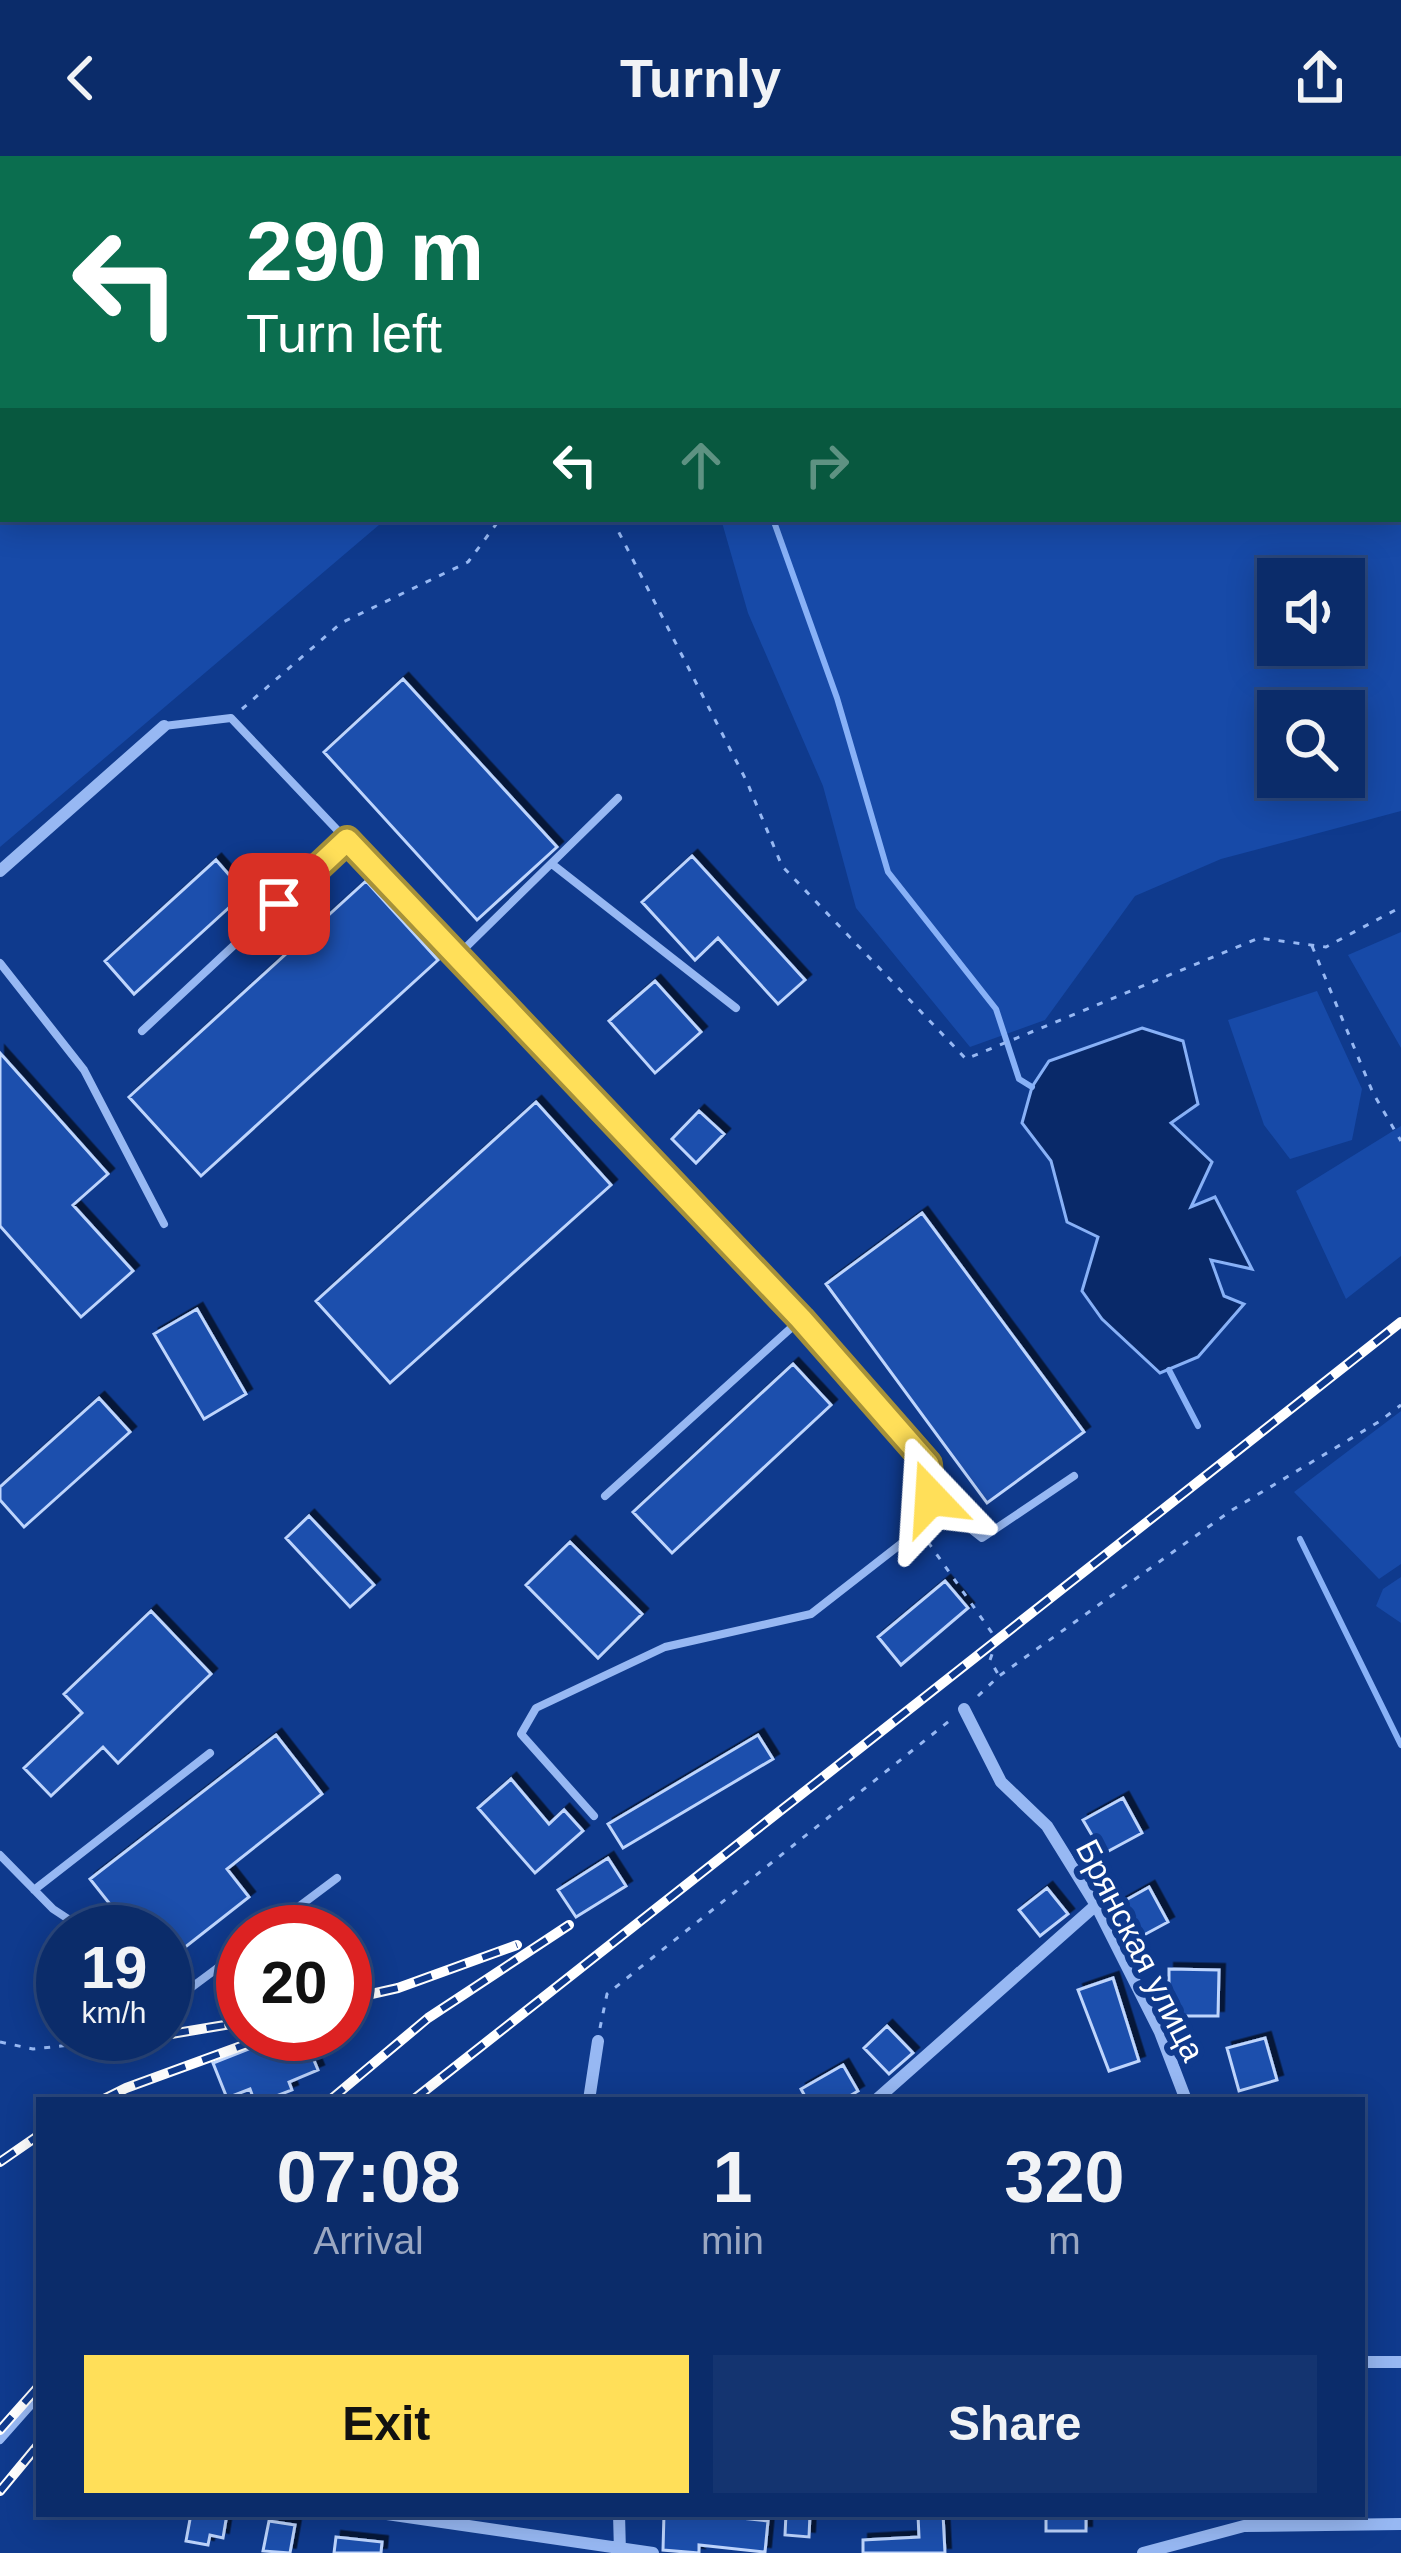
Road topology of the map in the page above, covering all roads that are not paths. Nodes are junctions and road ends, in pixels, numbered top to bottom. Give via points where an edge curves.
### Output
1 (164, 726) joint
2 (619, 798) dead end
3 (347, 840) junction
4 (552, 864) junction
5 (0, 872) edge
6 (457, 956) junction
7 (0, 963) edge
8 (736, 1008) dead end
9 (142, 1031) dead end
10 (164, 1224) dead end
11 (801, 1319) junction
12 (1074, 1476) dead end
13 (605, 1496) dead end
14 (931, 1498) junction
15 (964, 1709) dead end
16 (210, 1753) dead end
17 (594, 1816) dead end
18 (0, 1856) edge
19 (337, 1878) dead end
20 (34, 1890) junction
21 (48, 1905) edge
22 (302, 1905) edge
23 (1096, 1905) junction
24 (216, 1970) edge
25 (192, 1988) edge
26 (598, 2041) dead end
27 (589, 2097) edge
28 (880, 2097) edge
29 (1185, 2097) edge
30 (1365, 2362) edge
31 (1401, 2362) edge
32 (36, 2399) edge
33 (0, 2440) edge
34 (406, 2517) edge
35 (619, 2517) edge
36 (1401, 2524) edge
37 (620, 2550) edge
38 (653, 2553) edge
39 (1143, 2553) edge

1 - 3 lane via 231,718
1 - 5 street
2 - 4 lane
3 - 6 lane
3 - 9 lane
4 - 6 lane
4 - 8 lane
6 - 11 lane
7 - 10 lane via 84,1070
11 - 13 lane
11 - 14 lane via 928,1464
12 - 14 lane via 982,1538
14 - 17 lane via 920,1529 811,1614 665,1647 536,1708 521,1735
15 - 23 street, Брянская улица via 1001,1782 1047,1826
16 - 20 lane
18 - 20 lane
19 - 22 lane
20 - 21 lane
23 - 28 street
23 - 29 street, Брянская улица
24 - 25 lane
26 - 27 street
30 - 31 street
32 - 33 lane
34 - 37 street
35 - 37 street
36 - 39 street via 1244,2526
37 - 38 street

